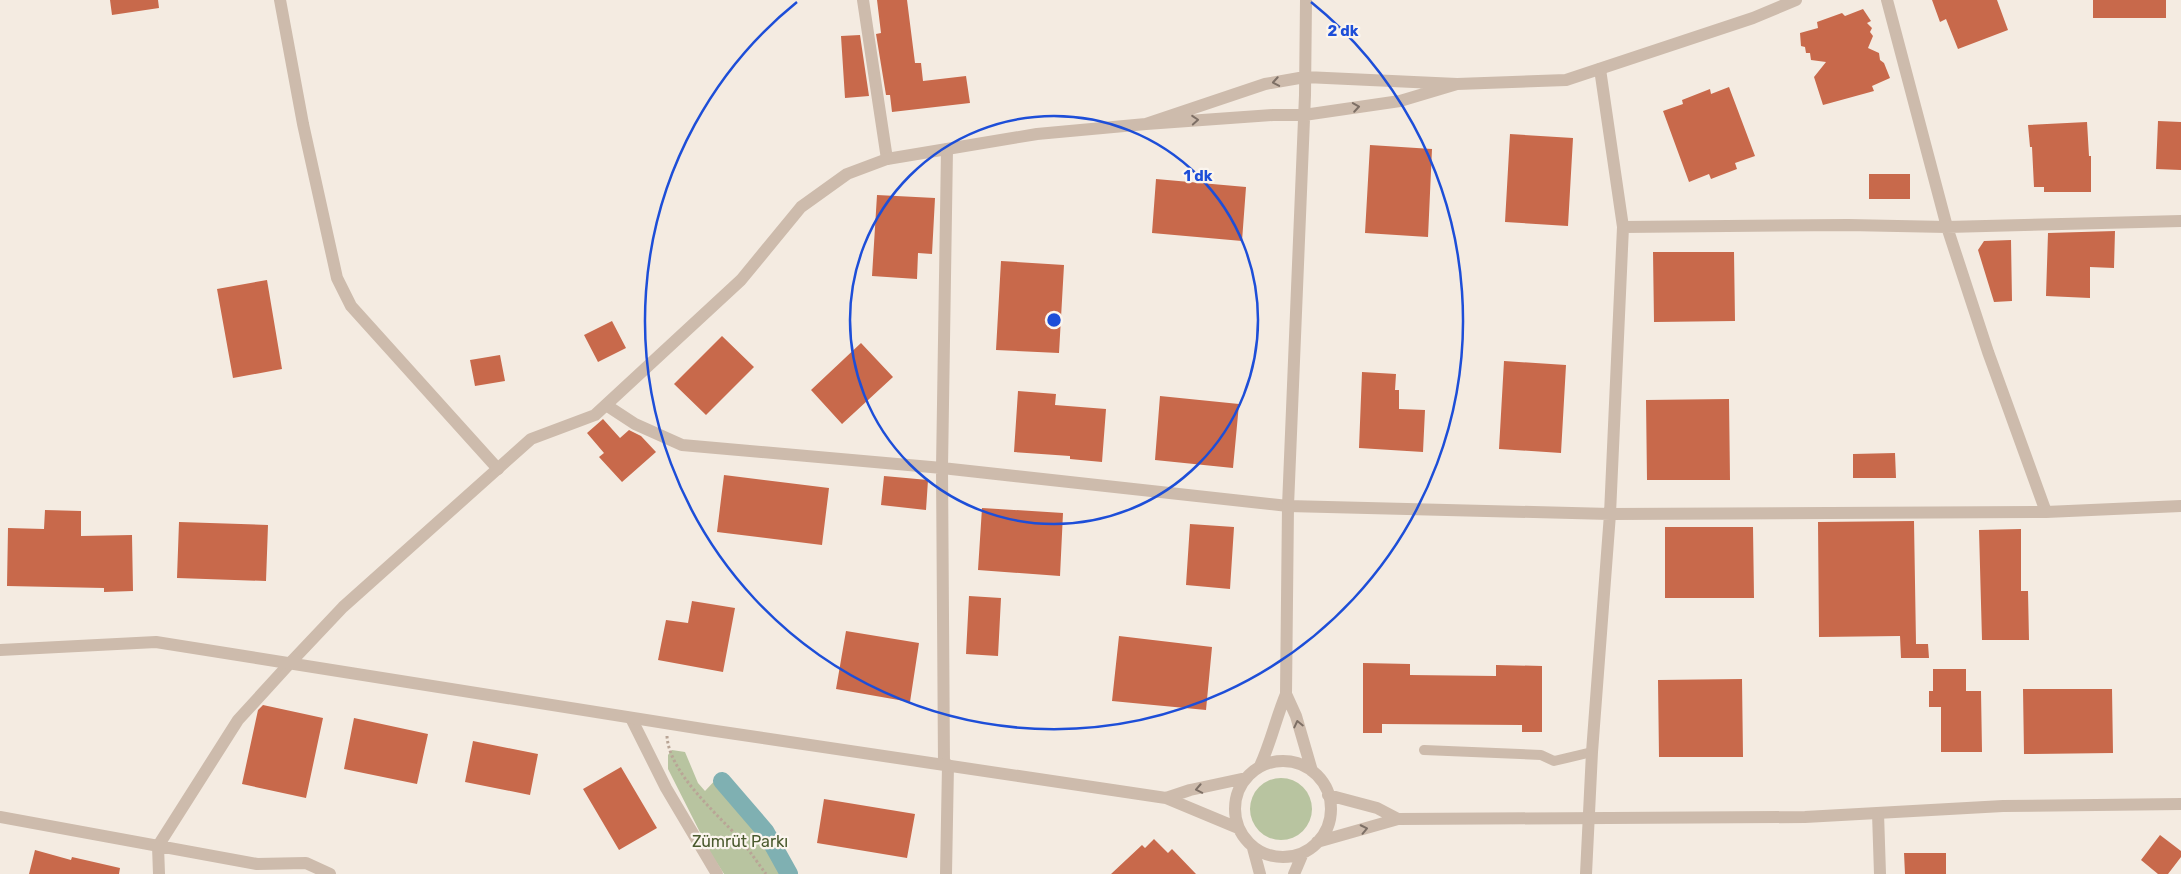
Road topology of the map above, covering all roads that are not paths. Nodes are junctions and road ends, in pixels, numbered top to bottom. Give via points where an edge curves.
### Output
1 (280, 0) edge
2 (863, 0) edge
3 (1306, 0) edge
4 (1796, 0) edge
5 (1887, 0) edge
6 (1600, 69) junction
7 (1305, 77) junction
8 (1457, 84) junction
9 (1304, 115) junction
10 (1146, 124) junction
11 (947, 149) junction
12 (887, 159) junction
13 (2181, 221) edge
14 (1623, 227) junction
15 (1947, 227) junction
16 (606, 405) junction
17 (498, 468) junction
18 (942, 468) junction
19 (1288, 506) junction
20 (2181, 506) edge
21 (2046, 512) junction
22 (1610, 514) junction
23 (0, 650) edge
24 (291, 662) junction
25 (1286, 694) junction
26 (631, 718) junction
27 (1424, 750) dead end
28 (1592, 752) junction
29 (946, 765) junction
30 (1260, 766) junction
31 (1312, 771) junction
32 (1246, 778) junction
33 (1328, 795) junction
34 (1166, 798) junction
35 (2181, 804) edge
36 (1878, 813) junction
37 (0, 817) edge
38 (1589, 818) junction
39 (1398, 819) junction
40 (1238, 828) junction
41 (1317, 842) junction
42 (158, 846) junction
43 (1253, 848) junction
44 (1303, 852) junction
45 (159, 874) edge
46 (330, 874) edge
47 (717, 874) edge
48 (946, 874) edge
49 (1260, 874) edge
50 (1294, 874) edge
51 (1586, 874) edge
52 (1880, 874) edge

1 - 17 street via 337,278 351,306
2 - 12 street
3 - 7 street
4 - 6 street via 1753,18
5 - 15 street
6 - 8 street via 1566,80
6 - 14 street
7 - 8 street
7 - 9 street
7 -> 10 street via 1265,84
9 -> 8 street via 1400,100
10 -> 9 street
9 - 19 street
10 - 11 street via 1037,134
11 - 12 street
11 - 18 street
12 - 16 street via 847,174 801,207 740,280
13 - 15 street
14 - 15 street
14 - 22 street
15 - 21 street
16 - 17 street via 595,415 531,440
16 - 18 street via 635,424 682,445
17 - 24 street via 343,607
18 - 19 street
18 - 29 street
19 - 22 street
19 - 25 street
20 - 21 street
21 - 22 street
22 - 28 street
23 - 24 street via 156,642
24 - 26 street
24 - 42 street via 238,720
25 - 30 street
31 -> 25 street
26 - 29 street
26 - 47 street via 666,788
27 - 28 lane via 1541,755 1554,761
28 - 38 street
29 - 34 street
29 - 48 street
30 - 31 street via 1288,760
30 - 32 street
31 - 33 street via 1318,775
32 -> 34 street
32 - 40 street via 1234,804
33 - 39 street via 1377,808
33 - 41 street via 1330,821
34 - 40 street
35 - 36 street via 2003,806
36 - 38 street via 1805,817
36 - 52 street
37 - 42 street
38 - 39 street
38 - 51 street
41 -> 39 street
40 - 43 street
41 - 44 street
42 - 45 street
42 - 46 street via 257,864 306,864
43 - 44 street via 1280,857
43 - 49 street
44 - 50 street

